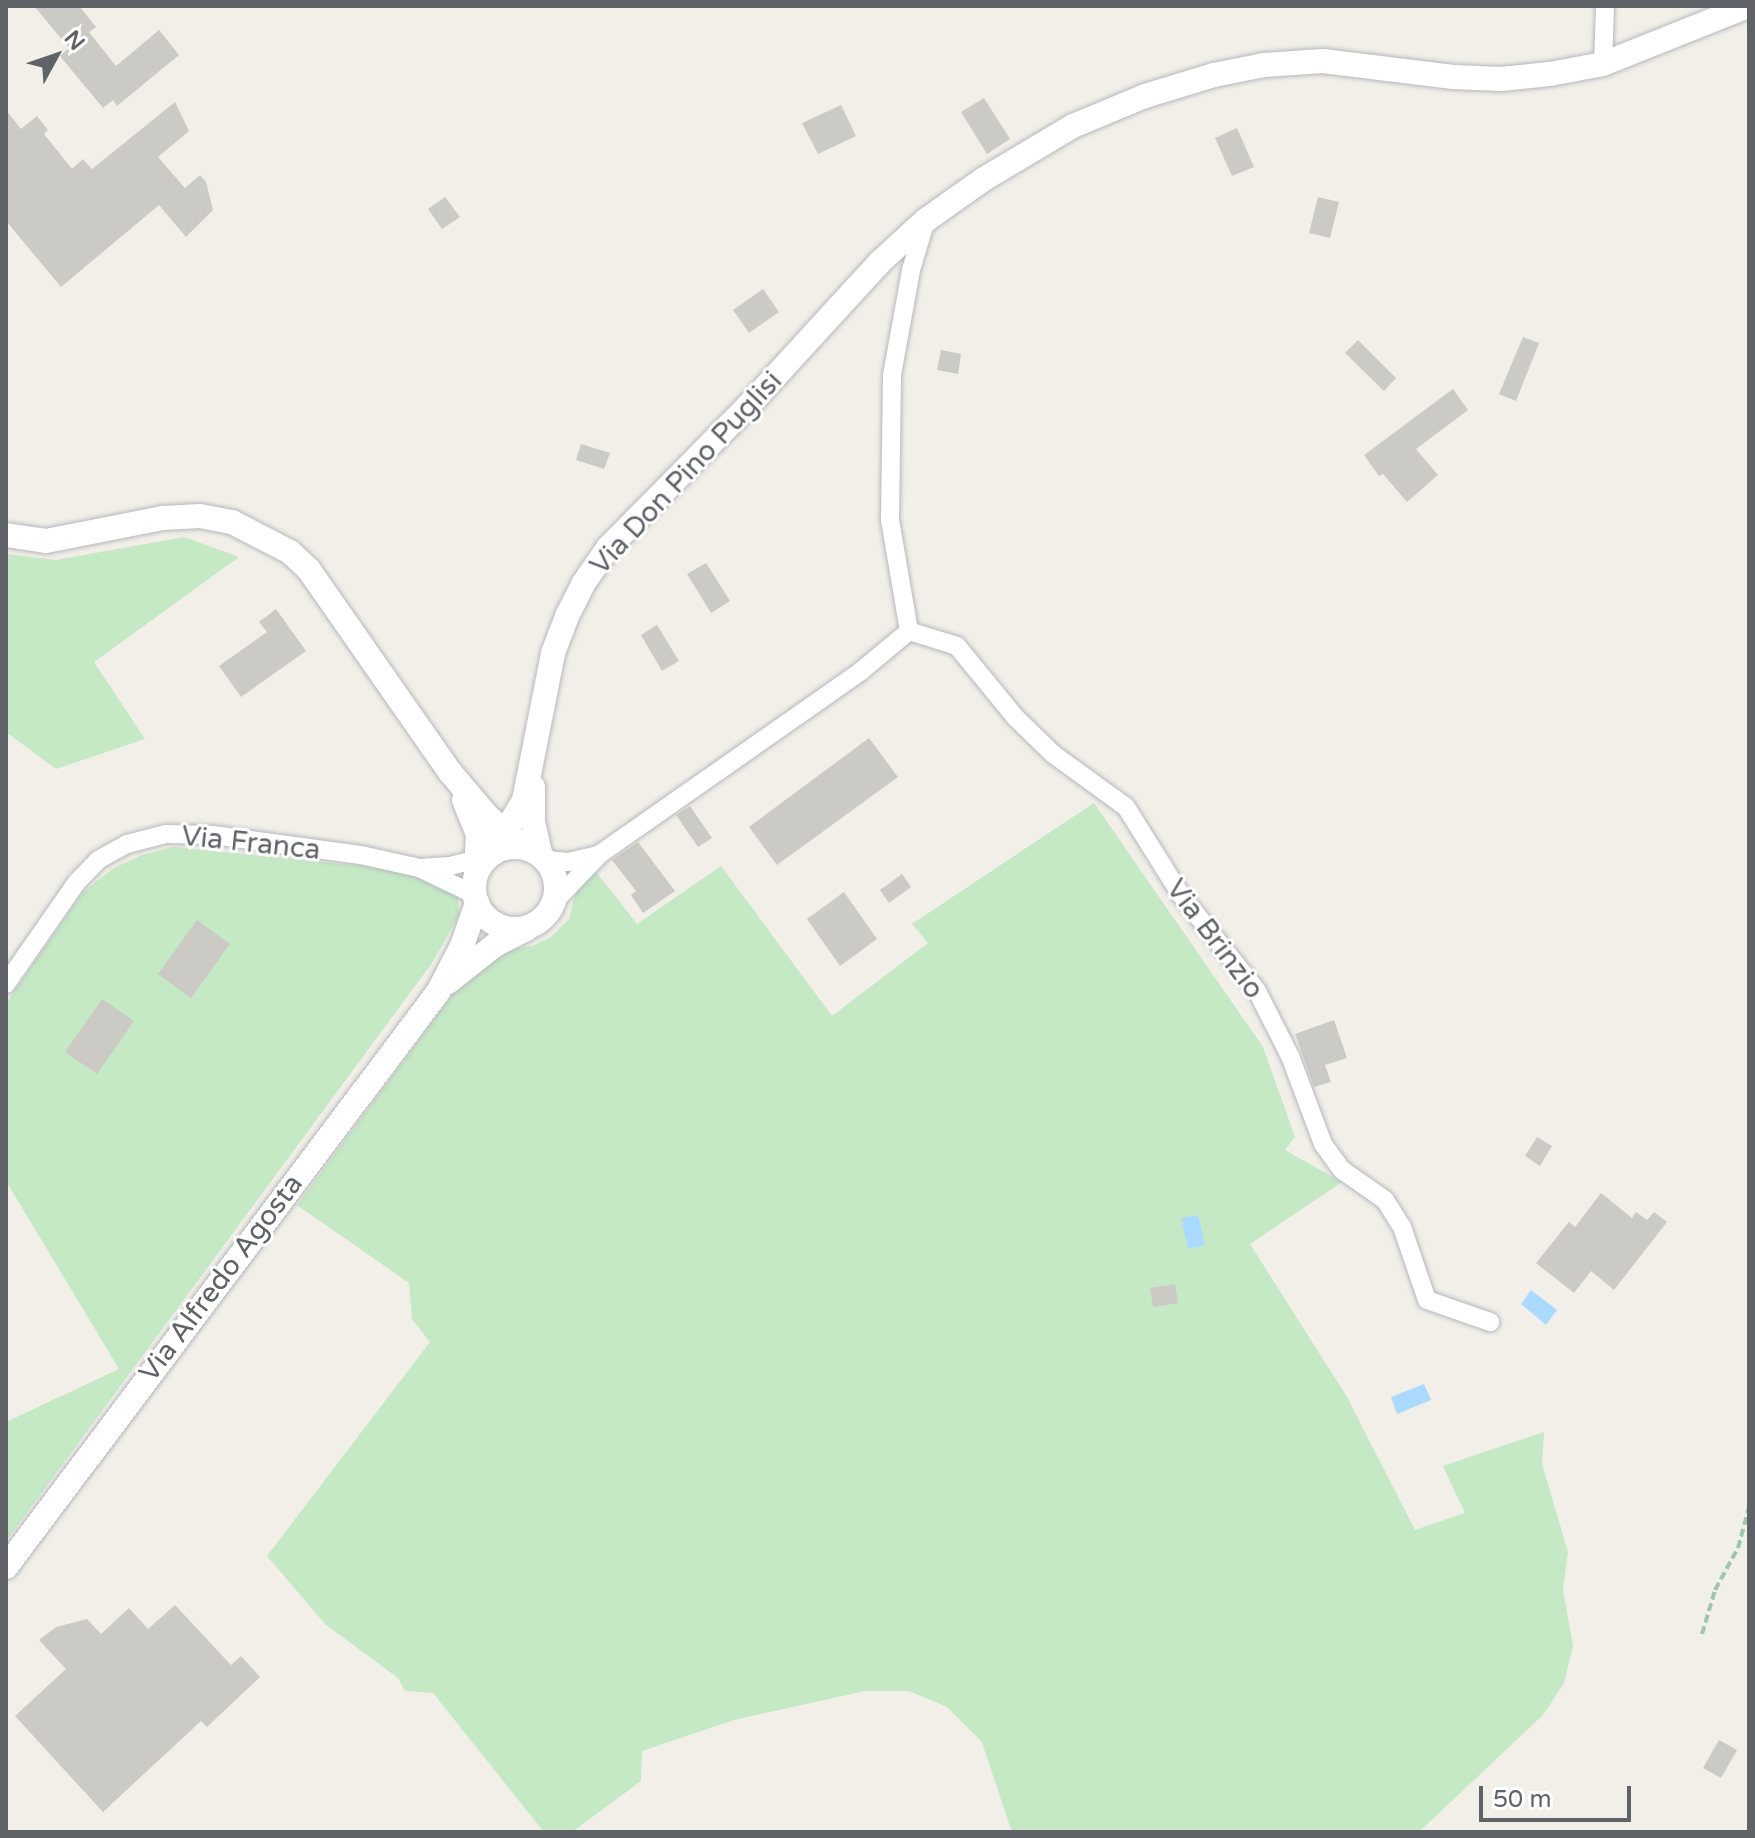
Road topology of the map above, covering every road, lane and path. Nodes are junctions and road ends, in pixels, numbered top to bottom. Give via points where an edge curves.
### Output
1 (1605, 6) edge
2 (1748, 6) edge
3 (1603, 64) junction
4 (926, 220) junction
5 (6, 535) edge
6 (909, 631) junction
7 (533, 773) junction
8 (600, 854) junction
9 (538, 855) junction
10 (484, 864) junction
11 (450, 866) junction
12 (419, 868) junction
13 (554, 902) junction
14 (528, 927) junction
15 (6, 984) edge
16 (438, 992) junction
17 (1490, 1322) dead end
18 (1749, 1507) edge
19 (6, 1567) edge
20 (1702, 1634) dead end

1 - 3 street
2 - 3 street, Via Don Pino Puglisi
3 - 4 street, Via Don Pino Puglisi via 1501,79 1323,61 1214,75 1073,126
4 - 6 street via 892,375 890,520
4 - 7 street, Via Don Pino Puglisi via 608,548 583,584 553,653
5 - 10 street via 46,541 200,516 232,522 290,552 309,570 450,772
6 - 8 street via 861,671
6 - 17 street, Via Brinzio via 957,646 1034,736 1126,807 1181,895 1257,991 1290,1056 1323,1144 1342,1170 1385,1200 1402,1227 1427,1300
7 - 9 street
7 - 10 street, Via Alfredo Agosta via 524,800
8 - 9 street via 568,862
8 - 13 street
9 - 10 street via 514,847
9 - 13 street via 556,880
10 - 11 street
10 - 11 street via 463,858
10 - 12 street
10 - 14 street via 492,923 516,930
10 - 16 street, Via Alfredo Agosta via 462,946
11 - 12 street
12 - 15 street, Via Franca via 213,835 166,834 127,844 98,860 77,882
13 - 14 street via 539,922
14 - 16 street, Via Alfredo Agosta via 477,957
16 - 19 street, Via Alfredo Agosta
18 - 20 path

